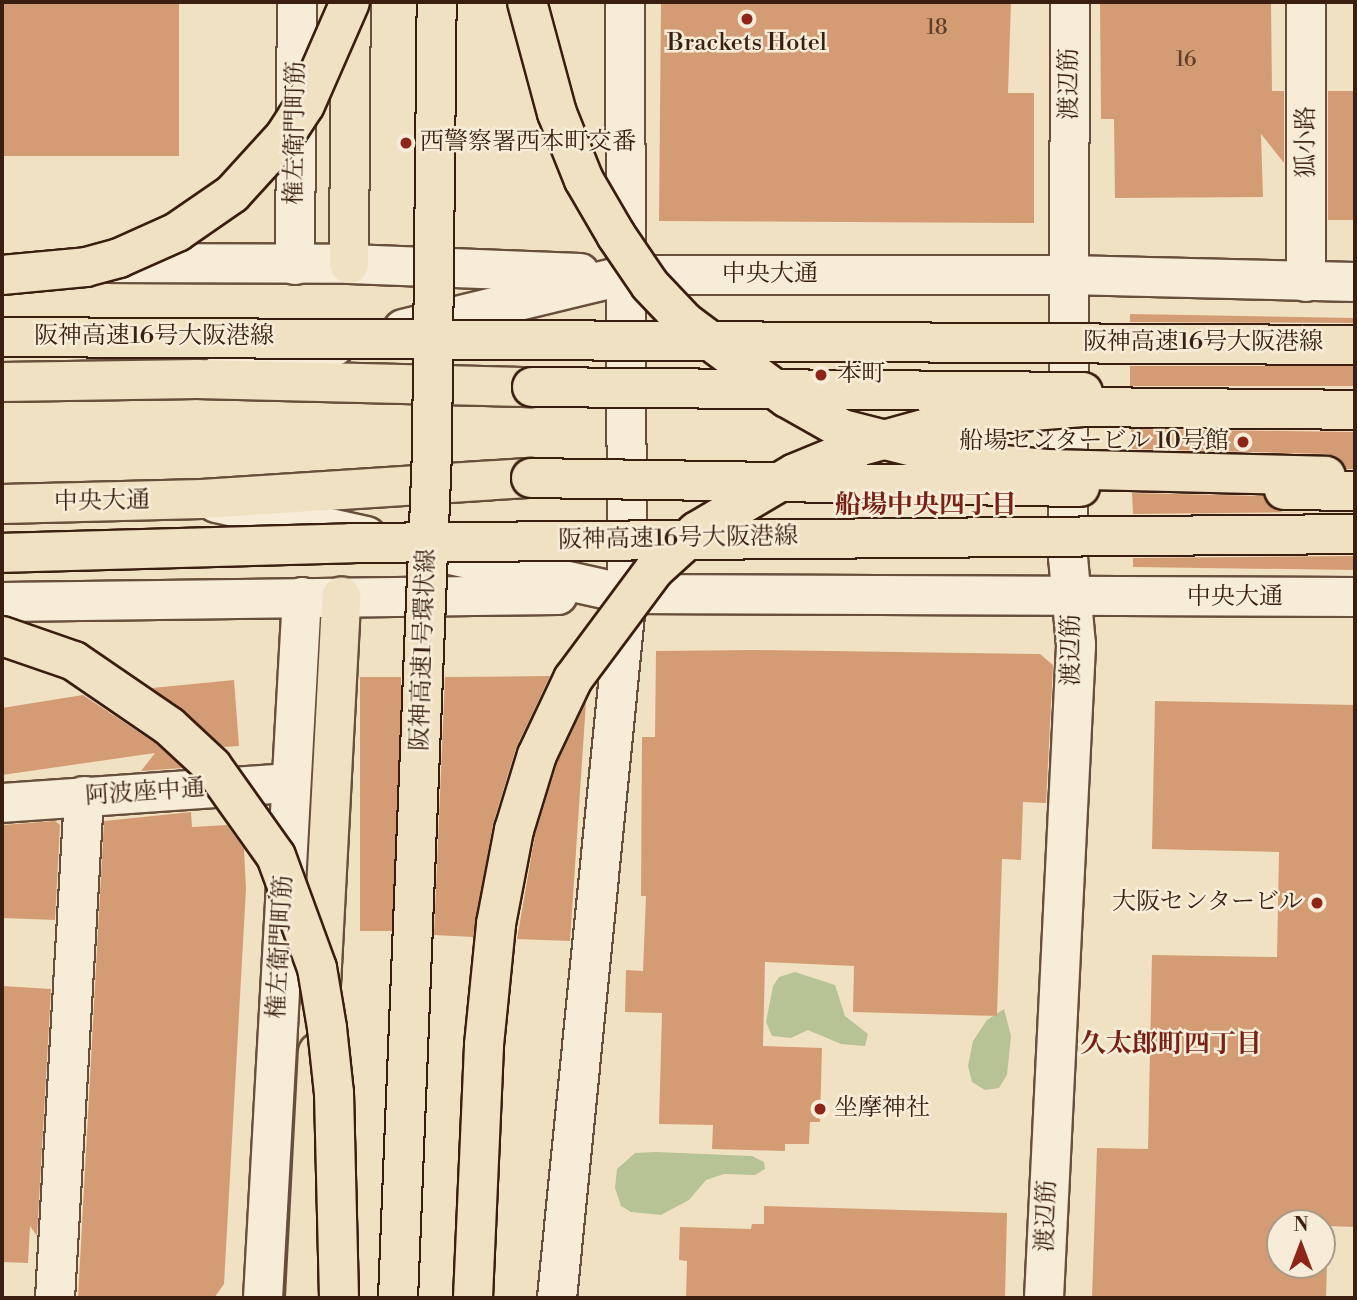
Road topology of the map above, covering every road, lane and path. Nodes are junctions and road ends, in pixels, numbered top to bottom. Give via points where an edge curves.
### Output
1 (297, 2) edge
2 (350, 2) edge
3 (437, 2) edge
4 (527, 2) edge
5 (625, 2) edge
6 (1070, 2) edge
7 (1306, 2) edge
8 (2, 263) edge
9 (349, 264) junction
10 (295, 265) junction
11 (2, 275) edge
12 (627, 275) junction
13 (1067, 275) junction
14 (1306, 282) junction
15 (1355, 282) edge
16 (2, 337) edge
17 (1355, 345) edge
18 (197, 379) junction
19 (2, 382) edge
20 (1355, 395) edge
21 (1355, 410) edge
22 (1355, 476) edge
23 (1355, 491) edge
24 (202, 499) junction
25 (2, 504) edge
26 (1355, 534) edge
27 (2, 553) edge
28 (627, 594) junction
29 (302, 597) junction
30 (341, 597) junction
31 (1355, 597) edge
32 (1072, 598) junction
33 (2, 602) edge
34 (2, 636) edge
35 (289, 783) junction
36 (84, 796) junction
37 (2, 803) edge
38 (55, 1298) edge
39 (263, 1298) edge
40 (305, 1298) edge
41 (339, 1298) edge
42 (398, 1298) edge
43 (472, 1298) edge
44 (557, 1298) edge
45 (1044, 1298) edge

1 - 10 street, 権左衛門町筋
2 - 9 main road
2 - 11 main road, bridge via 305,104 284,137 232,194 177,232 118,258 86,267
3 - 42 main road, 阪神高速1号環状線, bridge via 432,450
4 - 22 main road, bridge via 556,113 583,180 616,235 650,285 685,322 787,398 842,429 972,462 1046,469
5 - 12 street
6 - 13 street, 渡辺筋
7 - 14 street, 狐小路
8 - 10 street
9 - 10 street
9 - 12 street
12 - 13 street, 中央大通
12 - 18 street, 中央大通
12 - 28 street
13 - 14 street, 中央大通
13 - 32 street, 渡辺筋
14 - 15 street, 中央大通
16 - 17 main road, 阪神高速16号大阪港線, bridge
18 - 19 main road, 中央大通
18 - 20 main road, 中央大通, bridge
21 - 43 main road, bridge via 1083,407 1007,413 931,427 858,447 794,473 697,531 654,570 572,679 537,755 514,830 496,923 484,1045
23 - 24 main road, 中央大通, bridge via 531,478
24 - 25 main road, 中央大通
24 - 28 street, 中央大通
26 - 27 main road, 阪神高速16号大阪港線, bridge via 351,543
28 - 30 street
28 - 32 street, 中央大通
28 - 44 street
29 - 30 street
29 - 33 street
29 - 35 street, 権左衛門町筋
30 - 40 main road, bridge
31 - 32 street, 中央大通
32 - 45 street, 渡辺筋 via 1076,645
34 - 41 main road, bridge via 74,662 169,726 212,766 276,856 317,968 327,1028 334,1093
35 - 36 street, 阿波座中通
35 - 39 street, 権左衛門町筋
36 - 37 street, 阿波座中通
36 - 38 street

